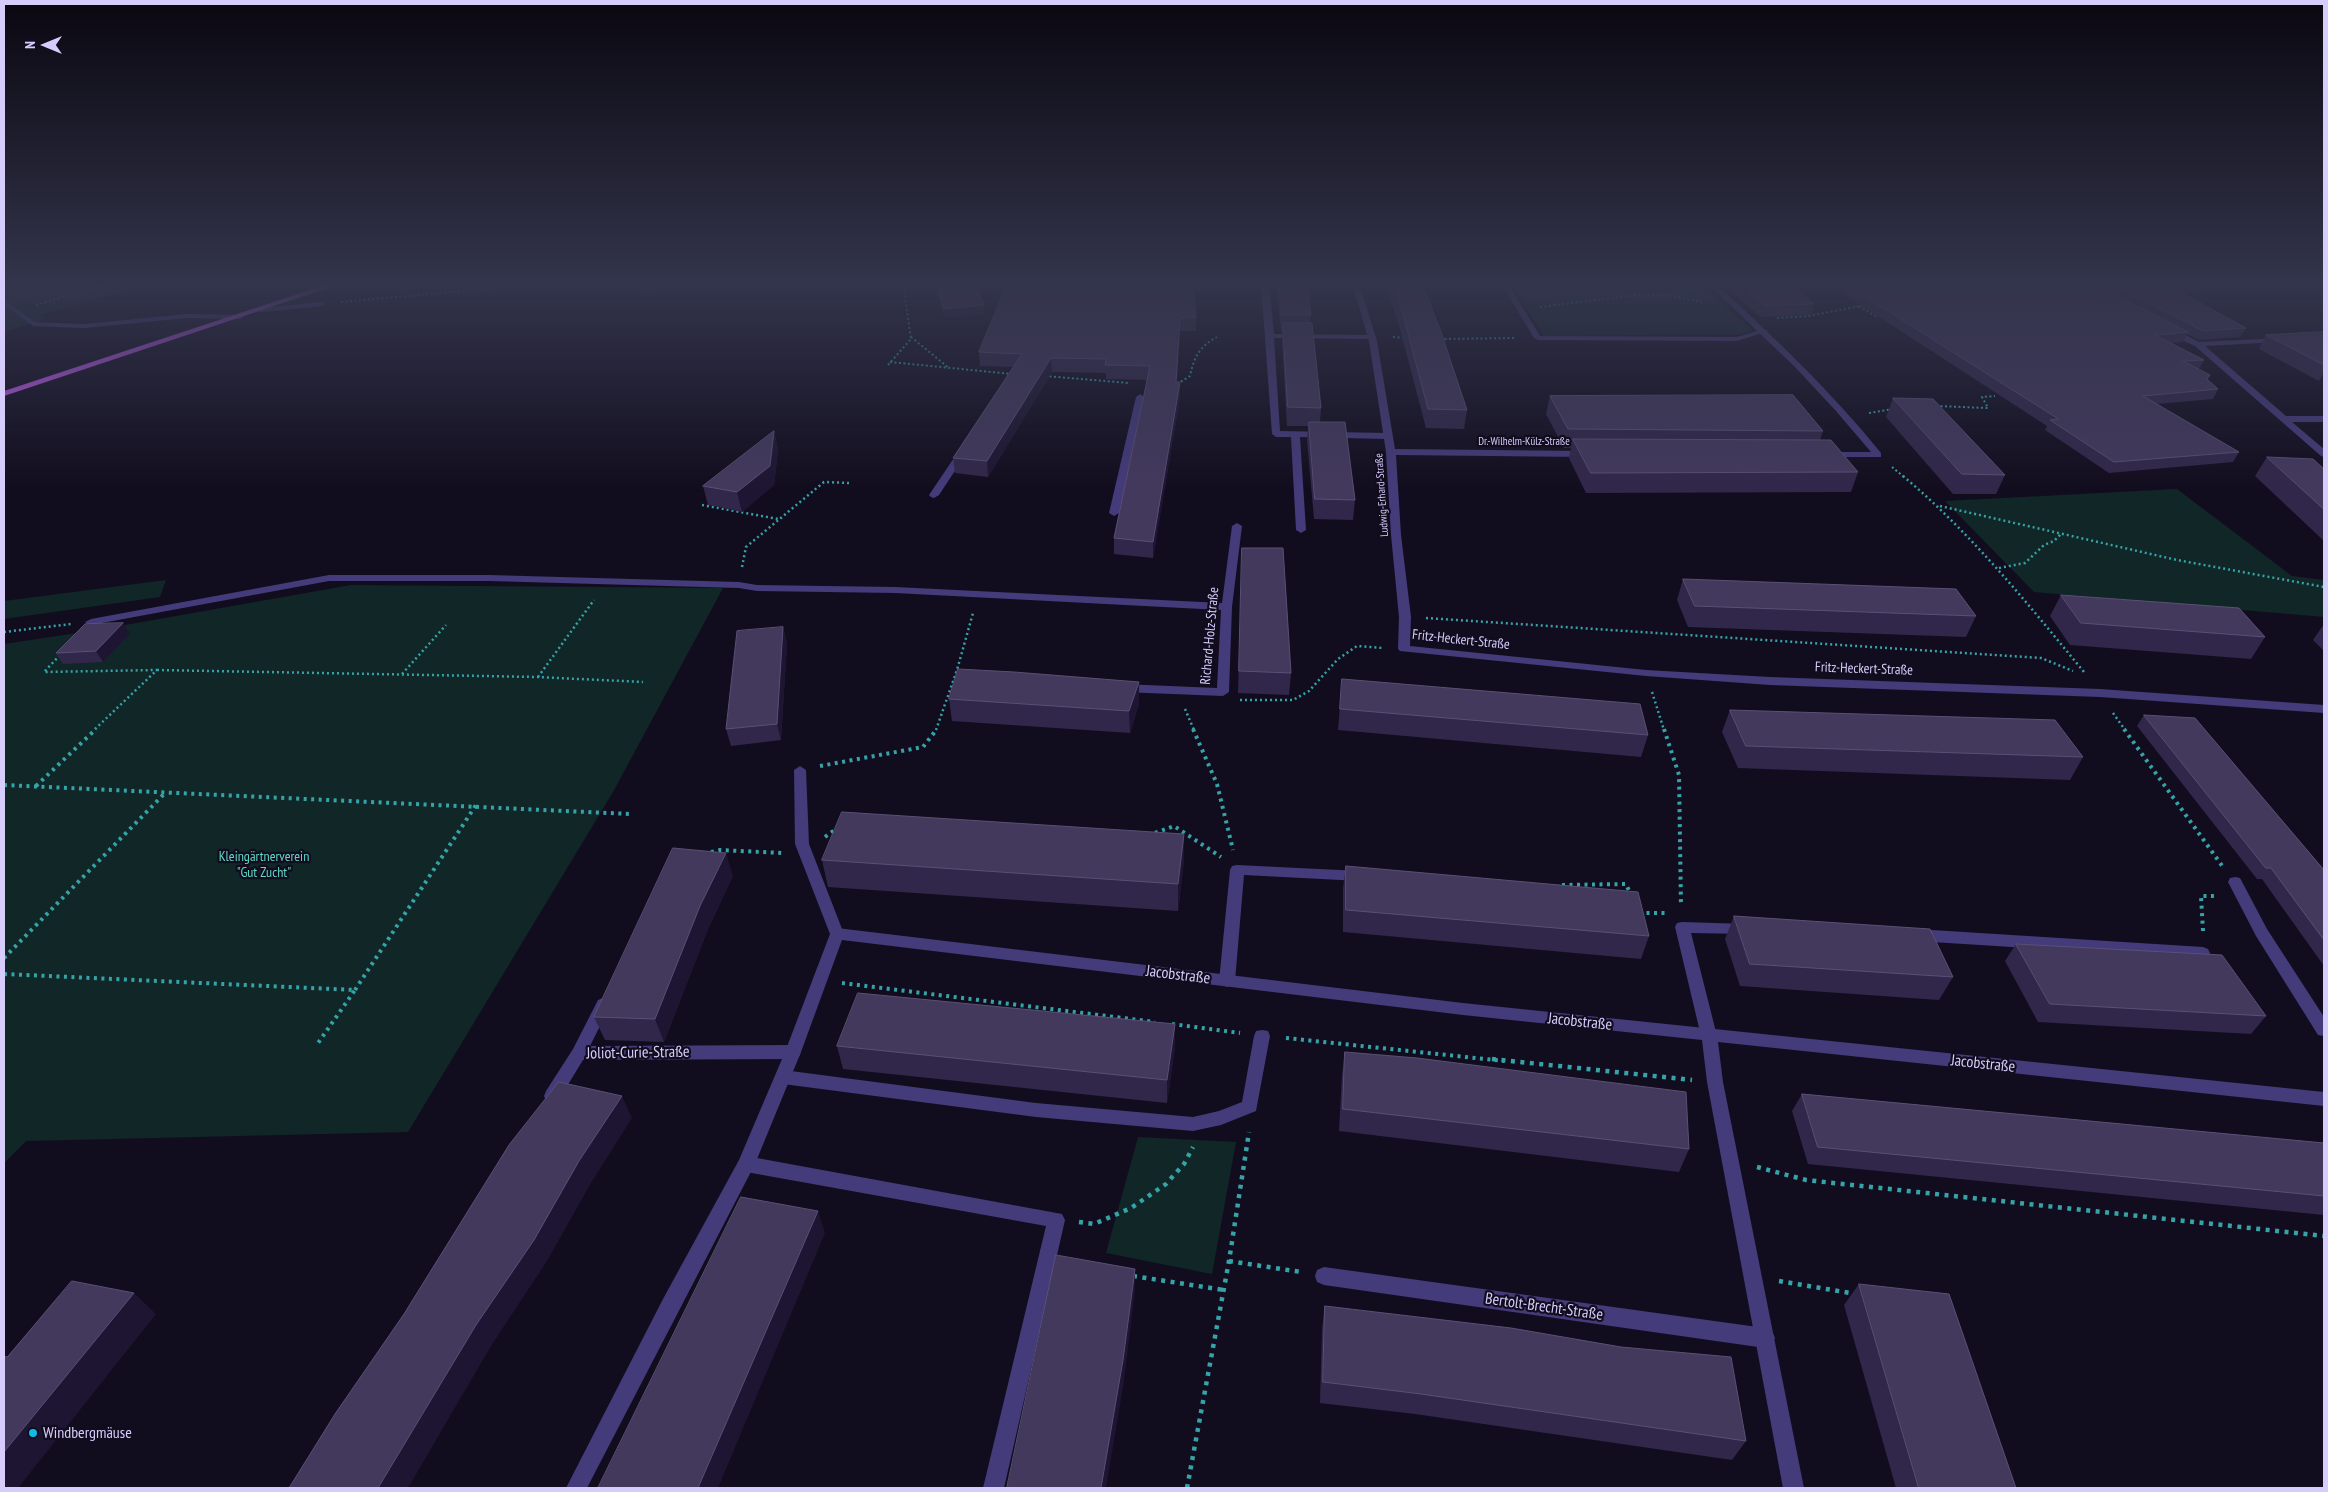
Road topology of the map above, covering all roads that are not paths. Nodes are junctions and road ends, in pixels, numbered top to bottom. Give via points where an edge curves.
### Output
1 (129, 353) edge
2 (1271, 353) edge
3 (1374, 353) edge
4 (1785, 353) edge
5 (2208, 353) edge
6 (4, 394) edge
7 (1140, 397) dead end
8 (2284, 418) junction
9 (2324, 419) edge
10 (1295, 434) junction
11 (1387, 436) junction
12 (966, 445) edge
13 (1391, 452) junction
14 (1600, 454) edge
15 (2324, 454) edge
16 (1819, 455) edge
17 (934, 495) dead end
18 (1114, 513) dead end
19 (1237, 526) dead end
20 (1302, 530) dead end
21 (1227, 607) junction
22 (91, 622) edge
23 (1404, 649) joint
24 (1108, 688) edge
25 (2324, 710) edge
26 (800, 770) road end
27 (1376, 876) edge
28 (2234, 882) road end
29 (1762, 930) edge
30 (837, 934) junction
31 (1900, 935) edge
32 (2203, 953) edge
33 (1227, 981) junction
34 (609, 990) edge
35 (2324, 1030) edge
36 (1262, 1036) dead end
37 (1709, 1036) junction
38 (793, 1052) junction
39 (579, 1053) junction
40 (783, 1077) junction
41 (2324, 1099) edge
42 (542, 1111) edge
43 (746, 1164) junction
44 (1324, 1276) road end
45 (1764, 1338) junction
46 (576, 1488) edge
47 (994, 1488) edge
48 (1793, 1488) edge

1 - 6 main road
2 - 10 street via 1276,434
3 - 11 street, Ludwig-Erhard-Straße
4 - 16 street via 1849,418 1878,455
5 - 8 street
7 - 18 street
8 - 9 street
8 - 15 street
10 - 11 street
10 - 20 street
11 - 13 street, Ludwig-Erhard-Straße
12 - 17 street
13 - 14 street, Dr.-Wilhelm-Külz-Straße
13 - 23 street, Ludwig-Erhard-Straße via 1405,617
19 - 21 street, Richard-Holz-Straße
21 - 22 street via 895,590 489,578 329,578
21 - 24 street, Richard-Holz-Straße via 1223,692
23 - 25 street, Fritz-Heckert-Straße via 1646,673 1770,681 2100,693
26 - 30 street via 802,844
27 - 33 street via 1237,870
28 - 35 street via 2261,932
29 - 37 street via 1682,927
30 - 33 street, Jacobstraße
30 - 38 street
31 - 32 street
33 - 37 street, Jacobstraße
34 - 39 street
36 - 40 street via 1250,1106 1221,1118 1193,1124 1096,1117
37 - 41 street, Jacobstraße
37 - 45 street
38 - 39 street, Joliot-Curie-Straße
38 - 40 street
39 - 42 street, Joliot-Curie-Straße
40 - 43 street
43 - 46 street
43 - 47 street via 1056,1220
44 - 45 street, Bertolt-Brecht-Straße
45 - 48 street

